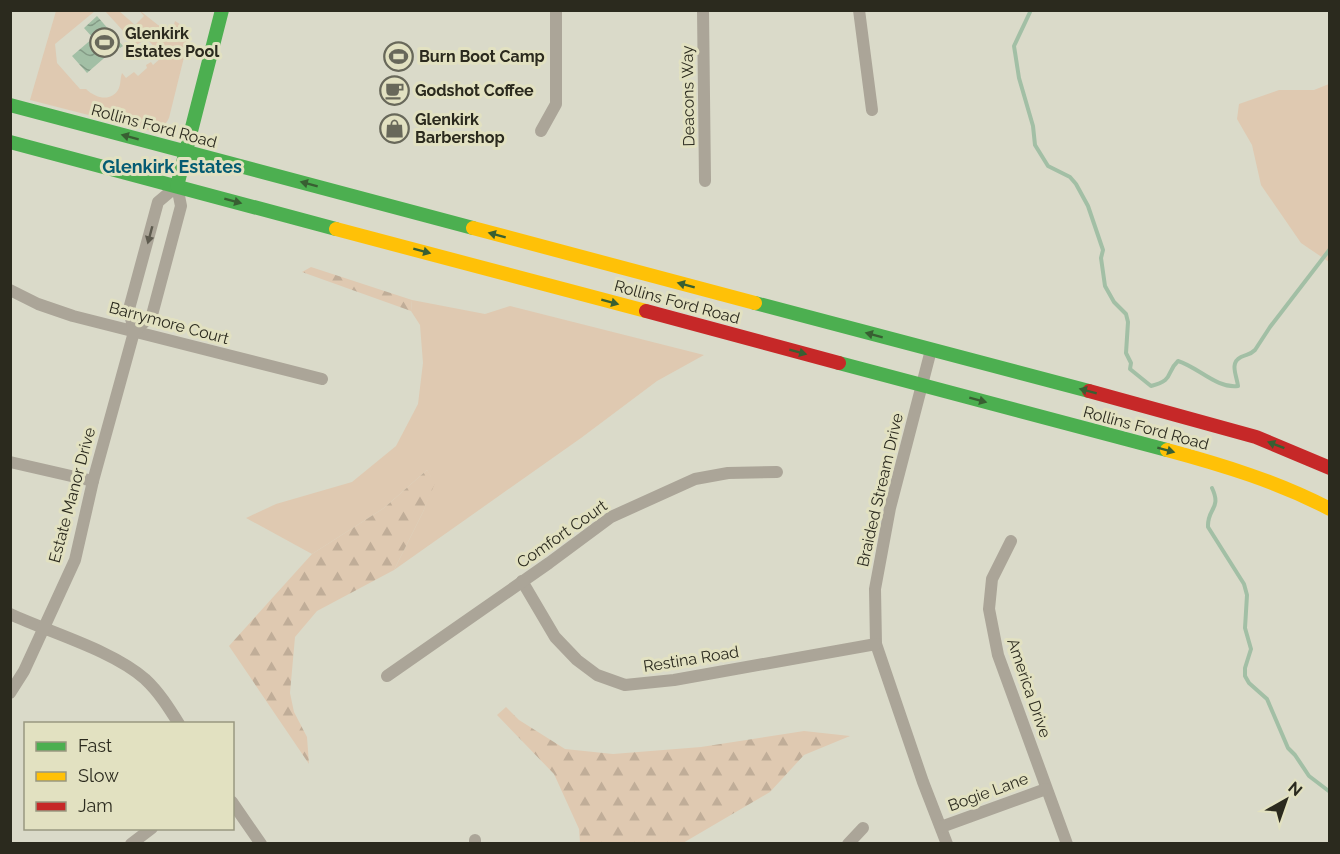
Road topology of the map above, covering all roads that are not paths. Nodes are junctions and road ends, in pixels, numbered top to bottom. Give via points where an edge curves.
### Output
1 (222, 10) edge
2 (556, 10) edge
3 (703, 10) edge
4 (859, 10) edge
5 (10, 105) edge
6 (872, 110) dead end
7 (541, 131) dead end
8 (10, 142) edge
9 (186, 152) junction
10 (705, 181) dead end
11 (177, 186) junction
12 (10, 290) edge
13 (134, 332) junction
14 (931, 350) junction
15 (322, 379) dead end
16 (921, 385) junction
17 (10, 462) edge
18 (1329, 468) edge
19 (777, 472) dead end
20 (93, 481) junction
21 (1329, 509) edge
22 (1011, 541) dead end
23 (522, 581) junction
24 (10, 614) edge
25 (43, 629) junction
26 (876, 644) junction
27 (387, 676) dead end
28 (10, 693) edge
29 (178, 722) edge
30 (1046, 789) junction
31 (234, 805) edge
32 (941, 827) junction
33 (863, 828) dead end
34 (149, 830) edge
35 (130, 843) edge
36 (261, 843) edge
37 (848, 843) edge
38 (947, 843) edge
39 (1067, 843) edge

1 - 9 main road, Estate Manor Drive
2 - 7 street via 556,104
3 - 10 street, Deacons Way
4 - 6 street
9 -> 5 main road, Rollins Ford Road
8 - 11 main road, Rollins Ford Road
9 - 11 main road, Estate Manor Drive
14 -> 9 main road, Rollins Ford Road
11 - 13 street, Estate Manor Drive via 182,206 152,315
11 -> 13 street, Estate Manor Drive via 158,202 129,309
11 -> 16 main road, Rollins Ford Road
12 - 13 street, Barrymore Court via 38,304
13 - 15 street, Barrymore Court
13 - 20 street, Estate Manor Drive
14 - 16 street, Braided Stream Drive
18 -> 14 main road, Rollins Ford Road via 1234,430
16 -> 21 main road, Rollins Ford Road via 1244,471
16 - 26 street, Braided Stream Drive via 890,508 875,590
17 - 20 street
19 - 23 street, Comfort Court via 728,473 695,479 611,517
20 - 25 street, Estate Manor Drive via 75,560
22 - 30 street, America Drive via 992,579 989,609 998,656
23 - 26 street, Restina Road via 555,637 577,660 597,675 625,685
23 - 27 street, Comfort Court
24 - 25 street
25 - 28 street, Estate Manor Drive
25 - 29 street via 98,651 144,678
26 - 32 street, Braided Stream Drive
30 - 32 street, Bogie Lane
30 - 39 street, America Drive
31 - 36 street
32 - 38 street, Braided Stream Drive
33 - 37 street
34 - 35 street

